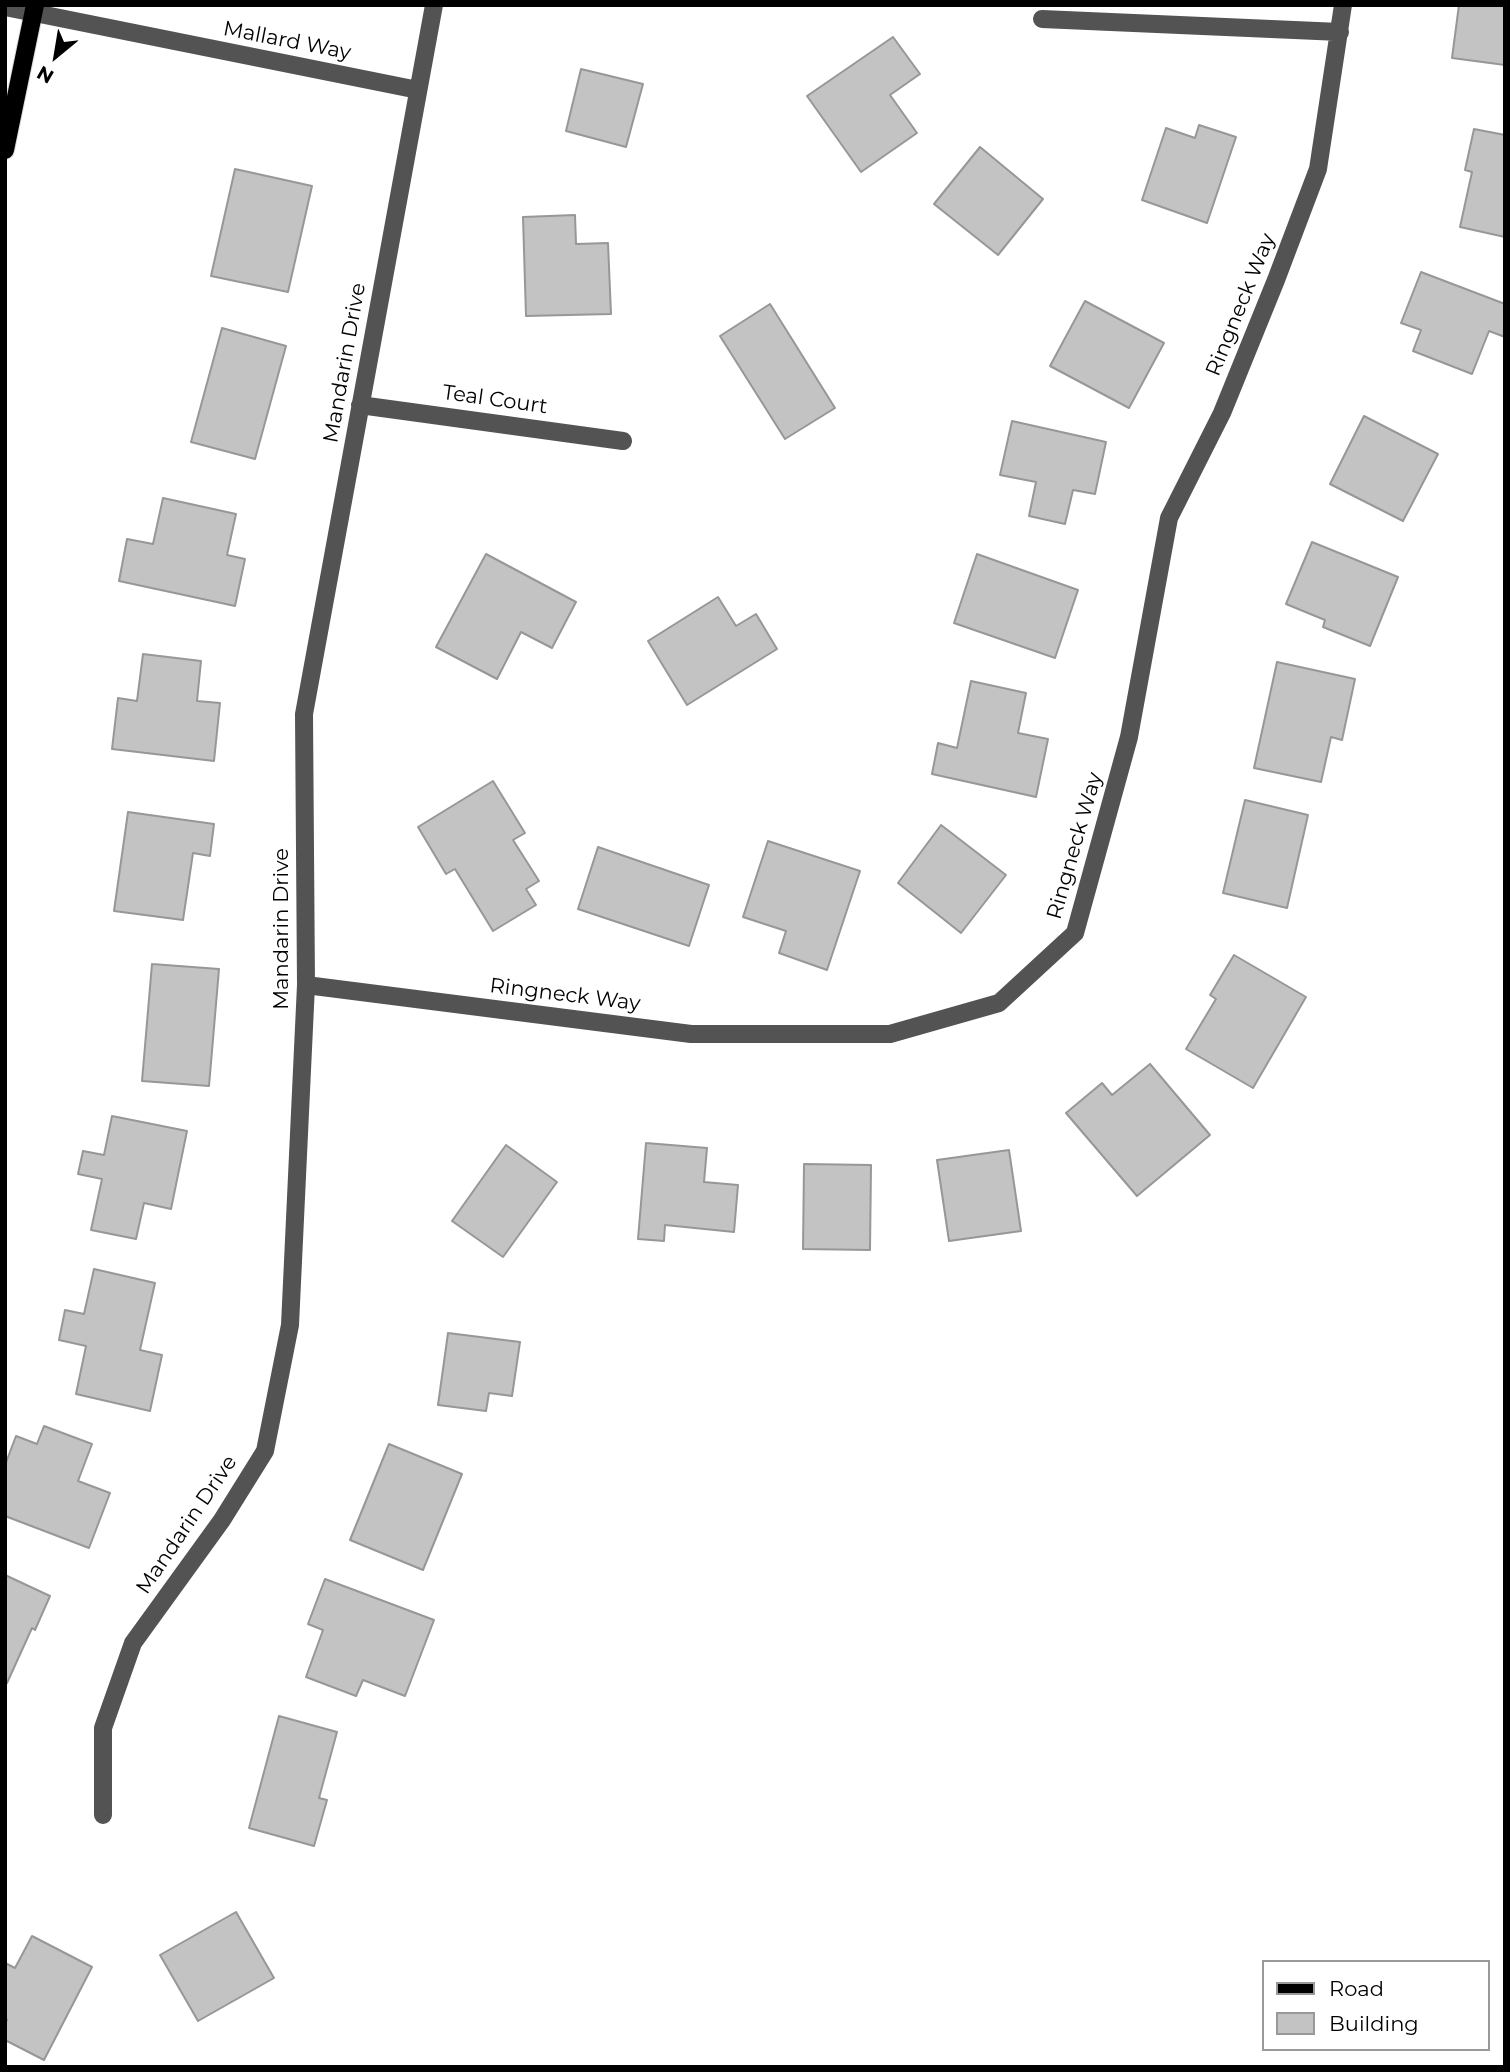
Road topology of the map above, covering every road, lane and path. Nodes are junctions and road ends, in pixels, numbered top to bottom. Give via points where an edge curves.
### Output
1 (434, 5) edge
2 (1343, 5) edge
3 (5, 7) edge
4 (34, 8) edge
5 (1042, 19) dead end
6 (1340, 32) junction
7 (418, 90) junction
8 (5, 150) edge
9 (360, 405) junction
10 (623, 441) dead end
11 (306, 985) junction
12 (103, 1815) dead end

1 - 7 street, Mandarin Drive
2 - 6 street, Ringneck Way
3 - 4 street, Mallard Way
4 - 7 street, Mallard Way via 147,36
4 - 8 main road
5 - 6 street
6 - 11 street, Ringneck Way via 1318,169 1222,413 1170,518 1129,737 1075,933 999,1003 890,1034 691,1034
7 - 9 street, Mandarin Drive
9 - 10 street, Teal Court
9 - 11 street, Mandarin Drive via 304,714
11 - 12 street, Mandarin Drive via 290,1325 265,1451 222,1520 133,1643 103,1728

